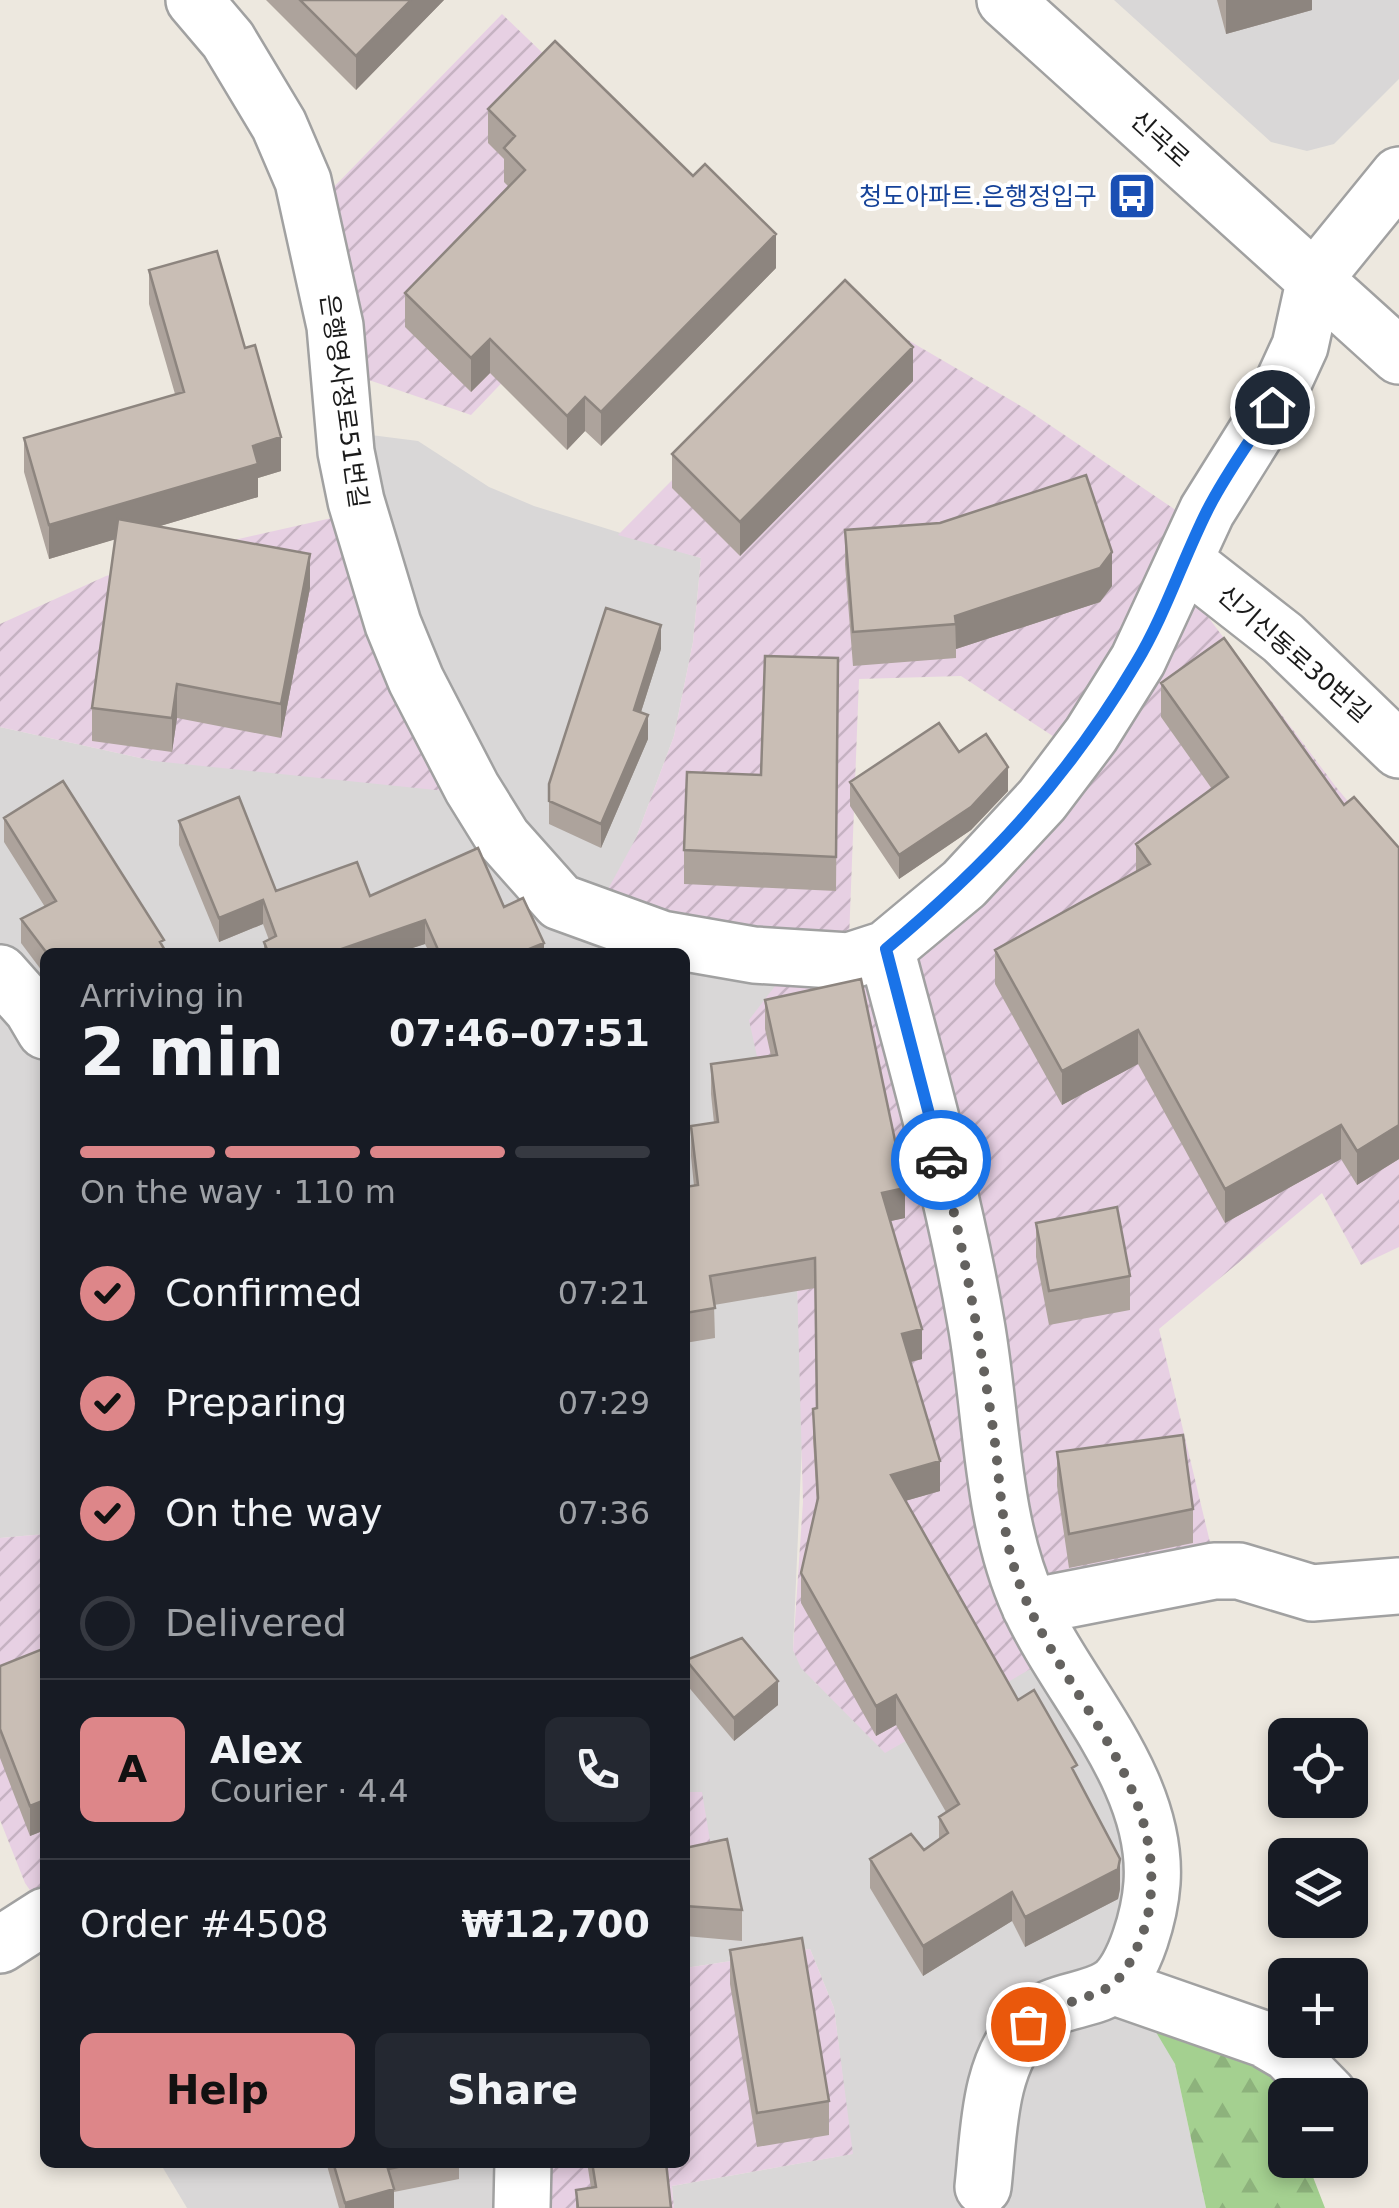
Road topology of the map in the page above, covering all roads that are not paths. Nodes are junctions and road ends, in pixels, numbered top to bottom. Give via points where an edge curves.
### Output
1 (194, 0) edge
2 (1005, 0) edge
3 (1399, 174) edge
4 (1315, 278) junction
5 (1399, 356) edge
6 (1186, 562) junction
7 (1399, 750) edge
8 (569, 927) edge
9 (886, 949) junction
10 (0, 973) edge
11 (40, 1022) edge
12 (1399, 1586) edge
13 (1030, 1607) junction
14 (40, 1919) edge
15 (0, 1945) edge
16 (1112, 1986) junction
17 (1312, 2078) edge
18 (522, 2168) edge
19 (983, 2186) dead end
20 (522, 2208) edge

1 - 8 street, 은행영사정로51번길 via 228,40 279,125 303,181 336,326 346,452 393,624 502,838
2 - 4 street, 신곡로
3 - 4 street
4 - 5 street, 신곡로
4 - 6 street via 1300,346 1272,407 1207,511
6 - 7 street, 신기신동로30번길 via 1283,638
6 - 9 street via 1138,660 1042,800 964,884
8 - 9 street, 은행영사정로51번길 via 754,955 849,960
9 - 13 street via 949,1191 976,1320 1004,1521
10 - 11 street
12 - 13 street via 1312,1593 1239,1570 1214,1571
13 - 16 street via 1132,1786 1148,1832 1147,1919
14 - 15 street
16 - 17 street via 1264,2039
16 - 19 street via 1047,2008 1011,2047 998,2078
18 - 20 street

